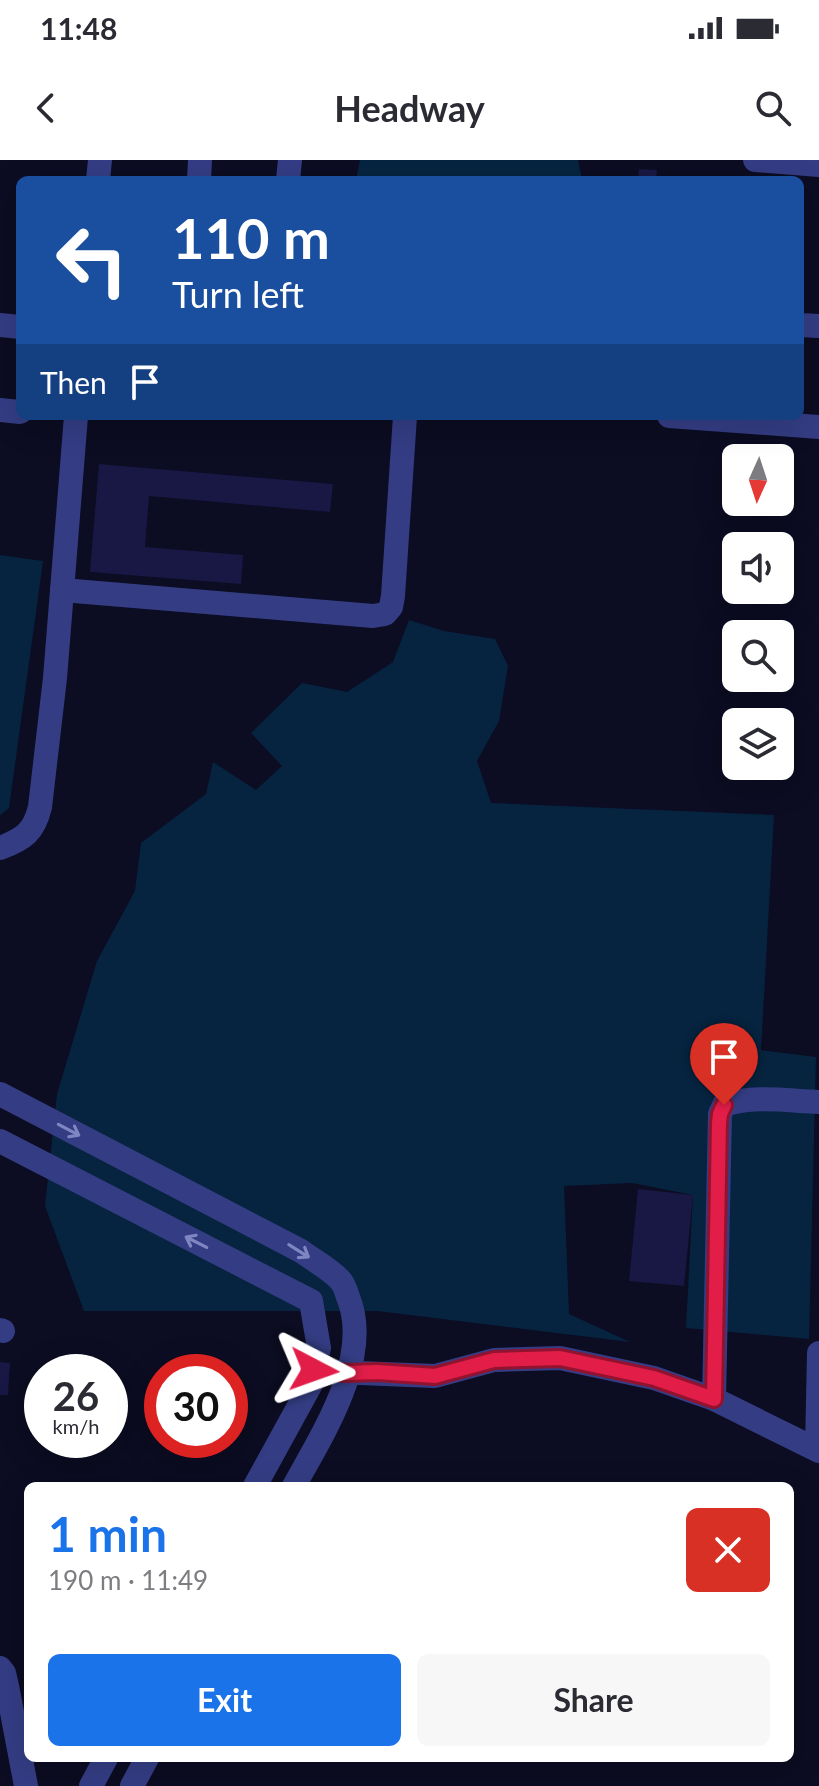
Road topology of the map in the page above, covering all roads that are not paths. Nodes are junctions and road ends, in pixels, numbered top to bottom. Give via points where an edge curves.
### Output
1 (755, 160) edge
2 (819, 165) edge
3 (75, 420) edge
4 (405, 420) edge
5 (724, 420) edge
6 (819, 427) edge
7 (62, 590) junction
8 (0, 848) edge
9 (0, 1094) edge
10 (819, 1102) edge
11 (0, 1141) edge
12 (819, 1353) edge
13 (314, 1370) junction
14 (347, 1373) junction
15 (714, 1399) junction
16 (818, 1450) edge
17 (257, 1482) edge
18 (296, 1482) edge
19 (0, 1668) edge
20 (104, 1762) edge
21 (145, 1762) edge
22 (26, 1786) edge
23 (91, 1786) edge
24 (132, 1786) edge

1 - 2 street
3 - 7 street
4 - 7 street via 393,596 385,614
5 - 6 street
7 - 8 street via 40,807 30,832
9 -> 14 street via 301,1251 341,1281 355,1331
10 - 15 street via 737,1101 724,1105 720,1114
13 -> 11 street via 319,1348 311,1301
12 - 16 street
13 - 14 street
13 - 17 street
14 - 15 street via 435,1376 494,1360 560,1358 654,1378
14 - 18 street via 336,1408
15 - 16 street
19 - 22 street
20 - 23 street
21 - 24 street

